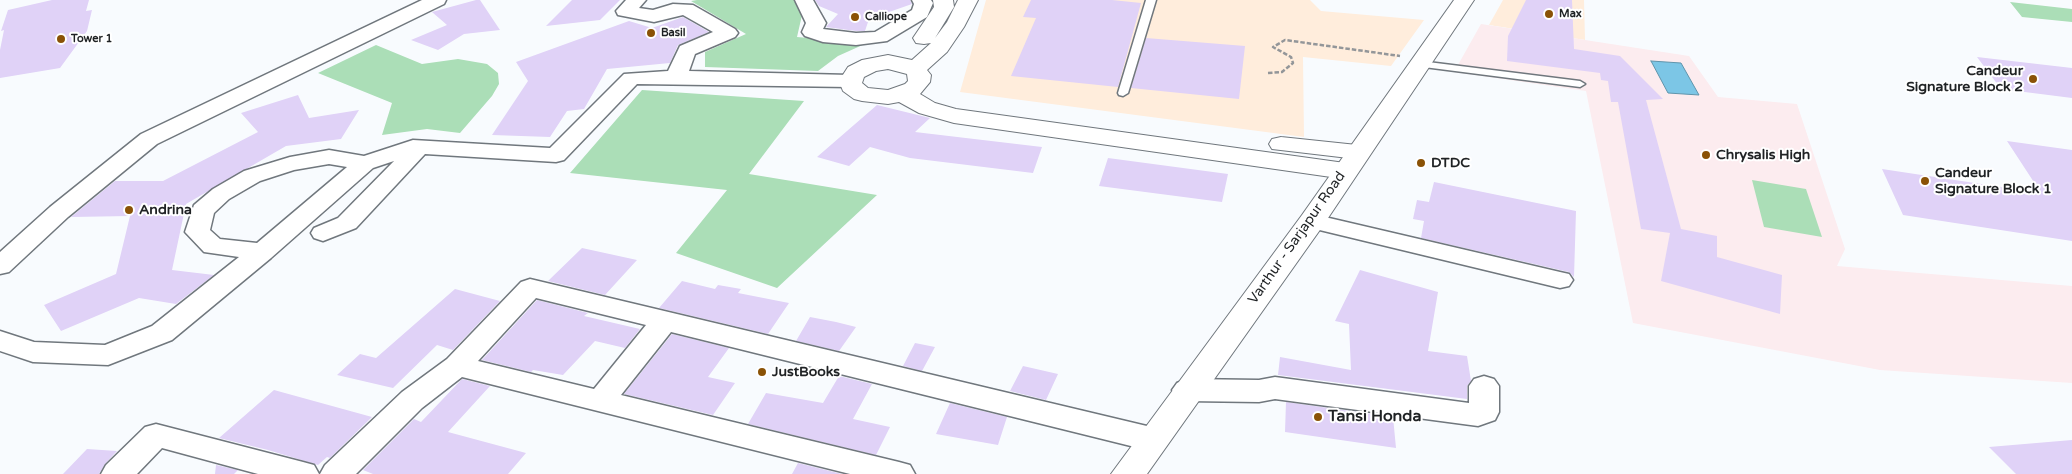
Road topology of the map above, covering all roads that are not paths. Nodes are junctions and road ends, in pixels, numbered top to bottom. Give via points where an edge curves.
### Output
1 (437, 0) edge
2 (637, 0) edge
3 (804, 0) edge
4 (920, 0) edge
5 (942, 0) edge
6 (968, 0) edge
7 (1151, 0) edge
8 (1464, 0) edge
9 (1421, 62) junction
10 (676, 77) junction
11 (908, 77) junction
12 (815, 80) junction
13 (850, 81) junction
14 (1580, 84) dead end
15 (713, 89) dead end
16 (1123, 93) dead end
17 (420, 147) junction
18 (1351, 162) junction
19 (365, 163) junction
20 (1312, 221) junction
21 (323, 233) dead end
22 (262, 252) junction
23 (0, 266) edge
24 (1560, 280) dead end
25 (664, 321) junction
26 (0, 341) edge
27 (457, 366) junction
28 (1484, 386) dead end
29 (1187, 390) junction
30 (600, 401) junction
31 (1151, 438) junction
32 (117, 474) edge
33 (303, 474) edge
34 (336, 474) edge
35 (899, 474) edge
36 (1128, 474) edge

1 - 23 street via 149,139 58,212
2 - 10 street via 625,11 654,16 686,9 728,33 687,50
3 - 4 street via 816,23 812,32 856,39 880,37 920,13 924,3
5 - 11 street via 944,7
6 - 11 street via 957,23 939,47
7 - 16 lane
8 - 9 street, Varthur - Sarjapur Road
9 - 14 lane
9 - 18 street, Varthur - Sarjapur Road
10 - 12 street
10 - 17 street via 631,78 556,155
11 - 13 street via 879,63 862,68
11 - 13 street via 888,97 856,91
11 - 18 street via 927,108 954,116
12 - 13 street
12 - 15 street via 807,95
17 - 19 street
17 - 21 street via 347,223
18 - 20 street, Varthur - Sarjapur Road
19 - 22 street
19 - 22 street via 329,157 290,164 252,176 220,194 203,210 197,232 213,246
20 - 24 street
20 - 29 street, Varthur - Sarjapur Road
22 - 26 street via 162,333 108,355 33,352
25 - 27 street via 530,288
25 - 30 street
25 - 31 street
27 - 30 street
27 - 34 street via 412,400
28 - 29 street via 1484,412 1478,416 1275,388 1259,391
29 - 31 street, Varthur - Sarjapur Road
30 - 35 street
31 - 36 street, Varthur - Sarjapur Road
32 - 33 street via 156,435

